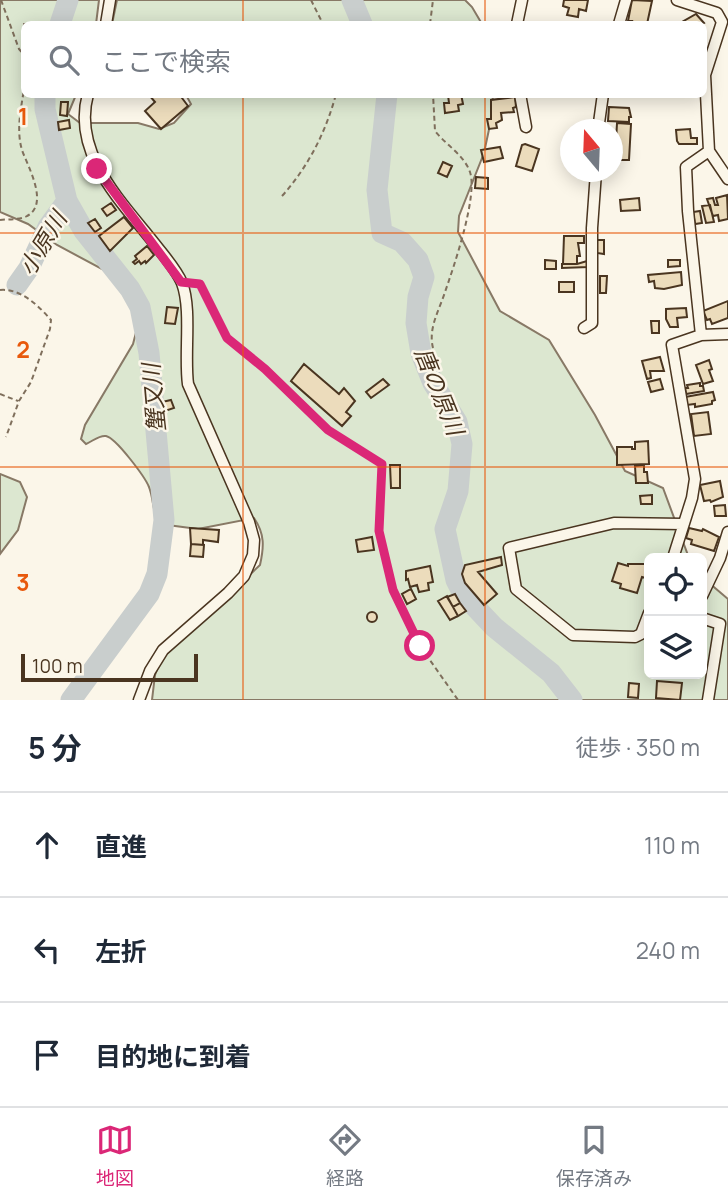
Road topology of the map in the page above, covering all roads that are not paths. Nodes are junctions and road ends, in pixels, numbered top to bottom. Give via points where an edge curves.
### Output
1 (110, 0) edge
2 (522, 0) edge
3 (626, 0) edge
4 (677, 0) edge
5 (728, 6) edge
6 (717, 13) junction
7 (106, 21) edge
8 (518, 21) edge
9 (620, 21) edge
10 (707, 69) edge
11 (87, 98) edge
12 (521, 98) edge
13 (602, 98) edge
14 (706, 98) edge
15 (600, 119) edge
16 (526, 127) dead end
17 (709, 151) junction
18 (728, 179) edge
19 (595, 182) edge
20 (584, 328) dead end
21 (728, 334) edge
22 (701, 335) junction
23 (683, 524) junction
24 (728, 532) edge
25 (674, 553) edge
26 (707, 585) edge
27 (648, 616) edge
28 (707, 620) edge
29 (139, 700) edge
30 (708, 700) edge

1 - 7 street
2 - 8 street
3 - 9 street
4 - 6 street
5 - 6 street
6 - 10 street via 722,22
11 - 29 street via 86,136 97,169 181,282 188,384 254,540 244,576 163,650
12 - 16 street
13 - 15 street
14 - 17 street
17 - 18 street
17 - 22 street via 686,167
19 - 20 street via 592,323
21 - 22 street
22 - 23 street via 672,345 695,479
23 - 25 street
23 - 27 street via 614,523 509,548 516,589 573,635 635,637 641,634
24 - 26 street
28 - 30 street via 720,624

